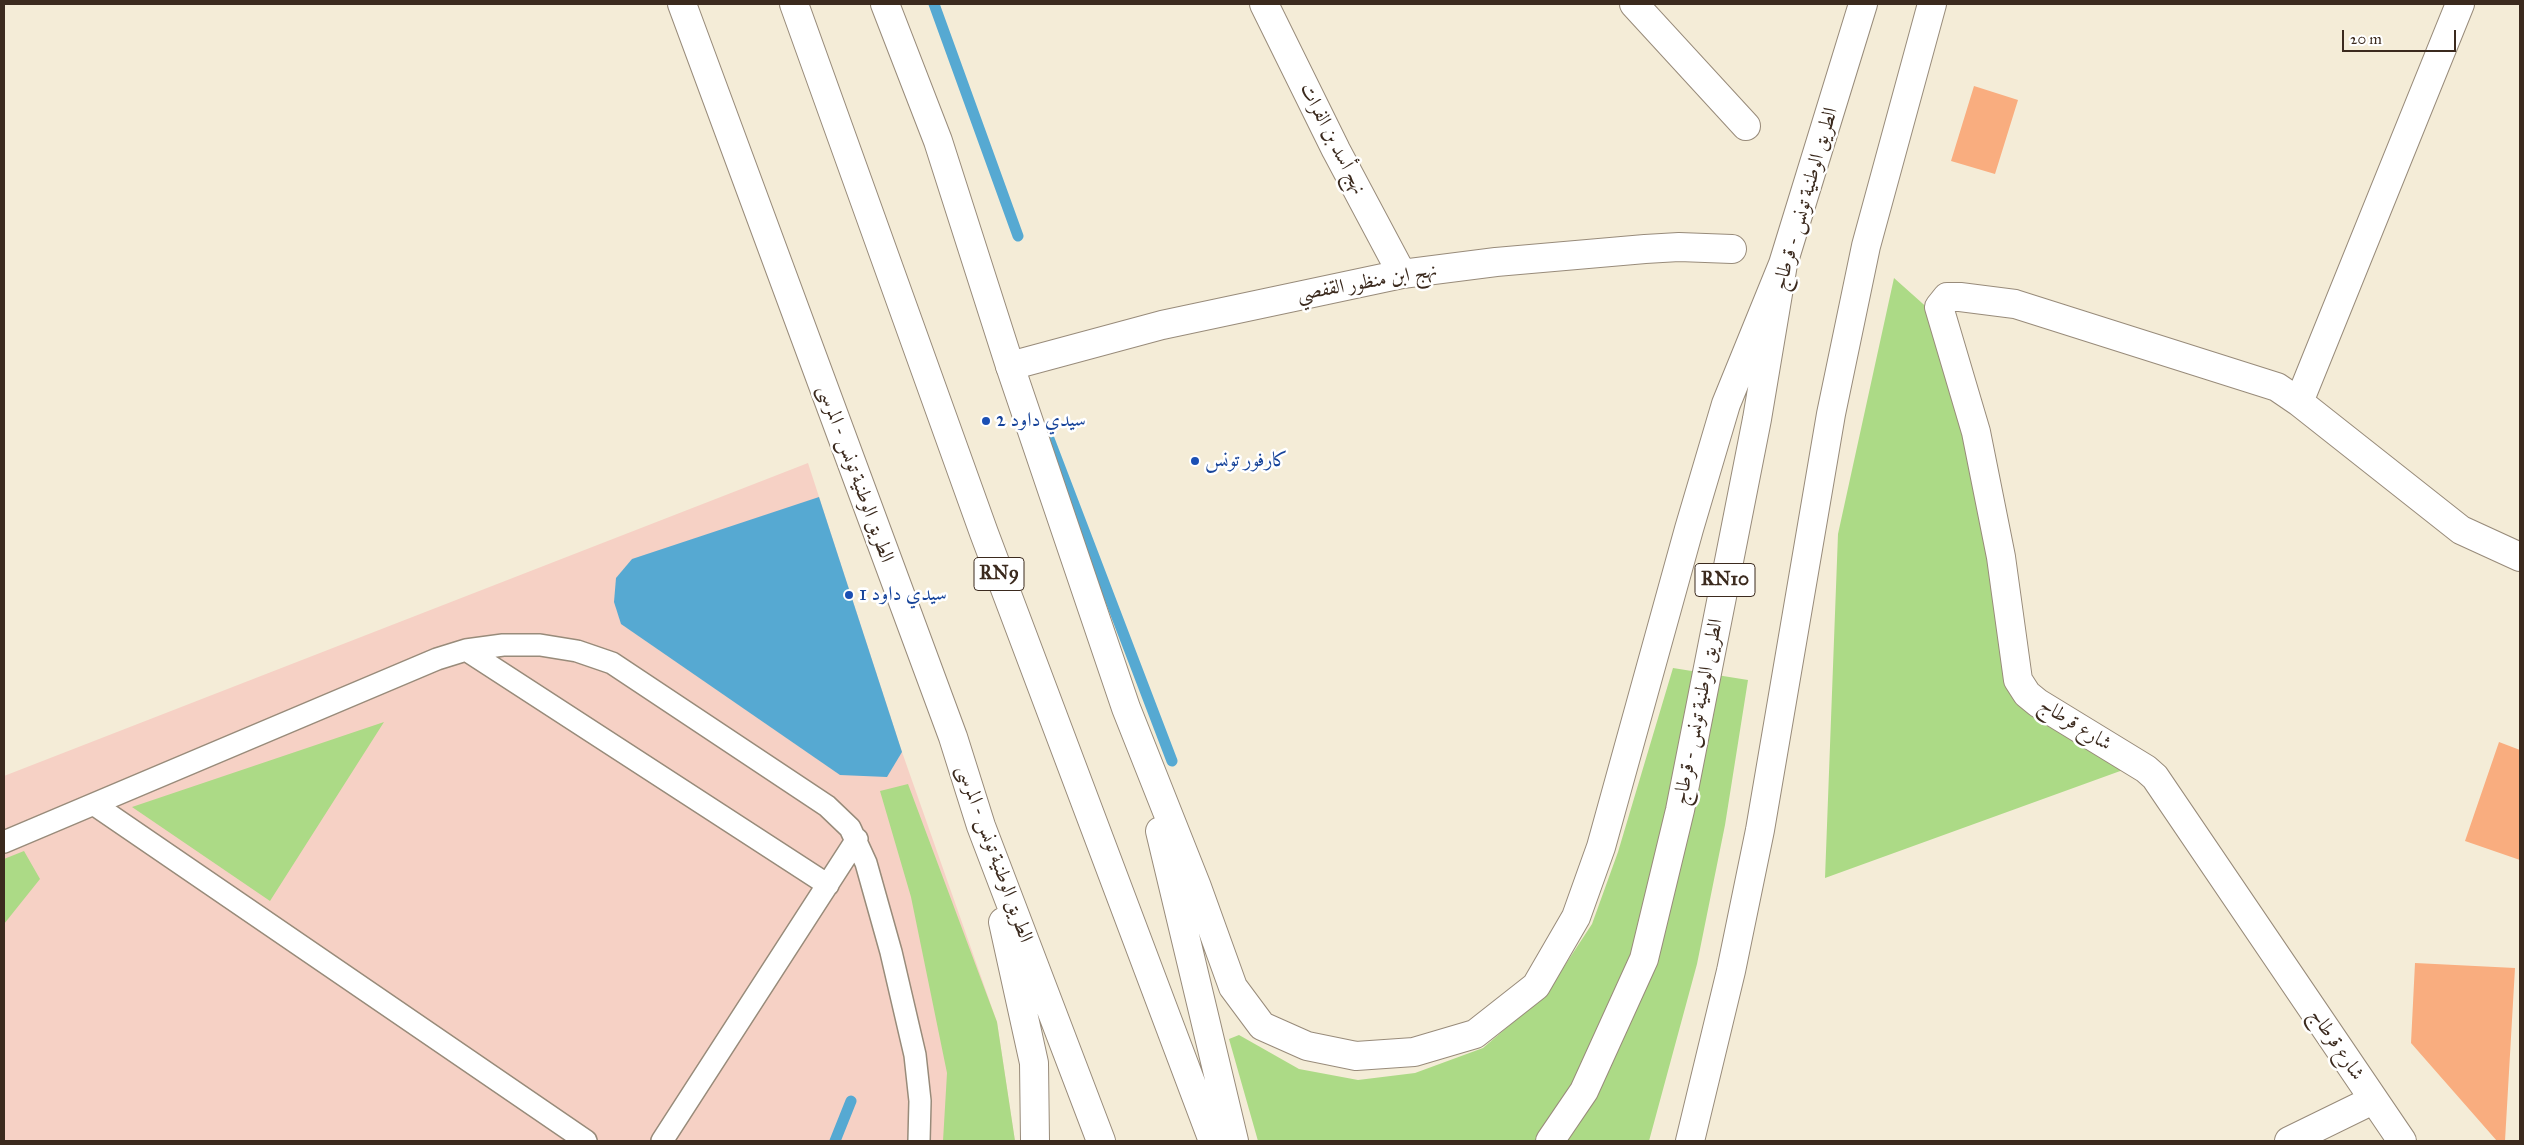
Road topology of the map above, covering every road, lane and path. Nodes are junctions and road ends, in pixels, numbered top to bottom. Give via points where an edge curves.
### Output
1 (682, 4) edge
2 (794, 4) edge
3 (885, 4) edge
4 (1264, 4) edge
5 (1634, 4) edge
6 (1863, 4) edge
7 (1932, 4) edge
8 (2460, 4) edge
9 (1746, 126) dead end
10 (1732, 249) dead end
11 (1783, 264) junction
12 (1402, 274) junction
13 (1010, 366) junction
14 (2299, 402) junction
15 (2520, 557) edge
16 (466, 650) junction
17 (1140, 747) junction
18 (95, 805) junction
19 (981, 826) junction
20 (857, 840) junction
21 (4, 842) edge
22 (828, 885) junction
23 (2373, 1100) junction
24 (586, 1141) edge
25 (662, 1141) edge
26 (919, 1141) edge
27 (1035, 1141) edge
28 (1101, 1141) edge
29 (1212, 1141) edge
30 (1234, 1141) edge
31 (1550, 1141) edge
32 (1690, 1141) edge
33 (2289, 1141) edge
34 (2402, 1141) edge

1 - 19 main road, الطريق الوطنية تونس - المرسى via 953,737
2 - 29 main road, RN9 via 984,533
3 - 13 main road via 938,141
4 - 12 main road, نهج أسد بن الفرات
5 - 9 main road
6 - 11 main road, الطريق الوطنية تونس - قرطاج / RN10
7 - 32 main road via 1866,246 1831,414 1760,830 1731,971
8 - 14 main road
10 - 12 main road, نهج ابن منظور القفصي via 1645,249
11 - 17 main road via 1726,404 1601,847 1576,917 1536,986 1475,1034 1414,1052 1356,1056 1307,1046 1262,1026 1233,988 1198,887
11 - 31 main road, الطريق الوطنية تونس - قرطاج / RN10 via 1757,419 1680,810 1644,959 1584,1091
12 - 13 main road, نهج ابن منظور القفصي via 1162,325
13 - 17 main road
14 - 15 main road via 2462,530
14 - 23 main road, شارع قرطاج via 2277,386 2015,304 1947,297 1939,307 1976,432 2001,557 2018,680 2038,703 2155,777
16 - 18 lane via 428,663
16 - 20 lane via 503,644 540,645 577,651 612,663 827,806 841,817
16 - 22 lane
17 - 30 main road
18 - 21 lane
18 - 24 lane
19 - 27 main road via 1034,1063
19 - 28 main road, الطريق الوطنية تونس - المرسى
20 - 22 lane
20 - 26 lane via 891,952 915,1055 920,1101
22 - 25 lane
23 - 33 main road
23 - 34 main road, شارع قرطاج

